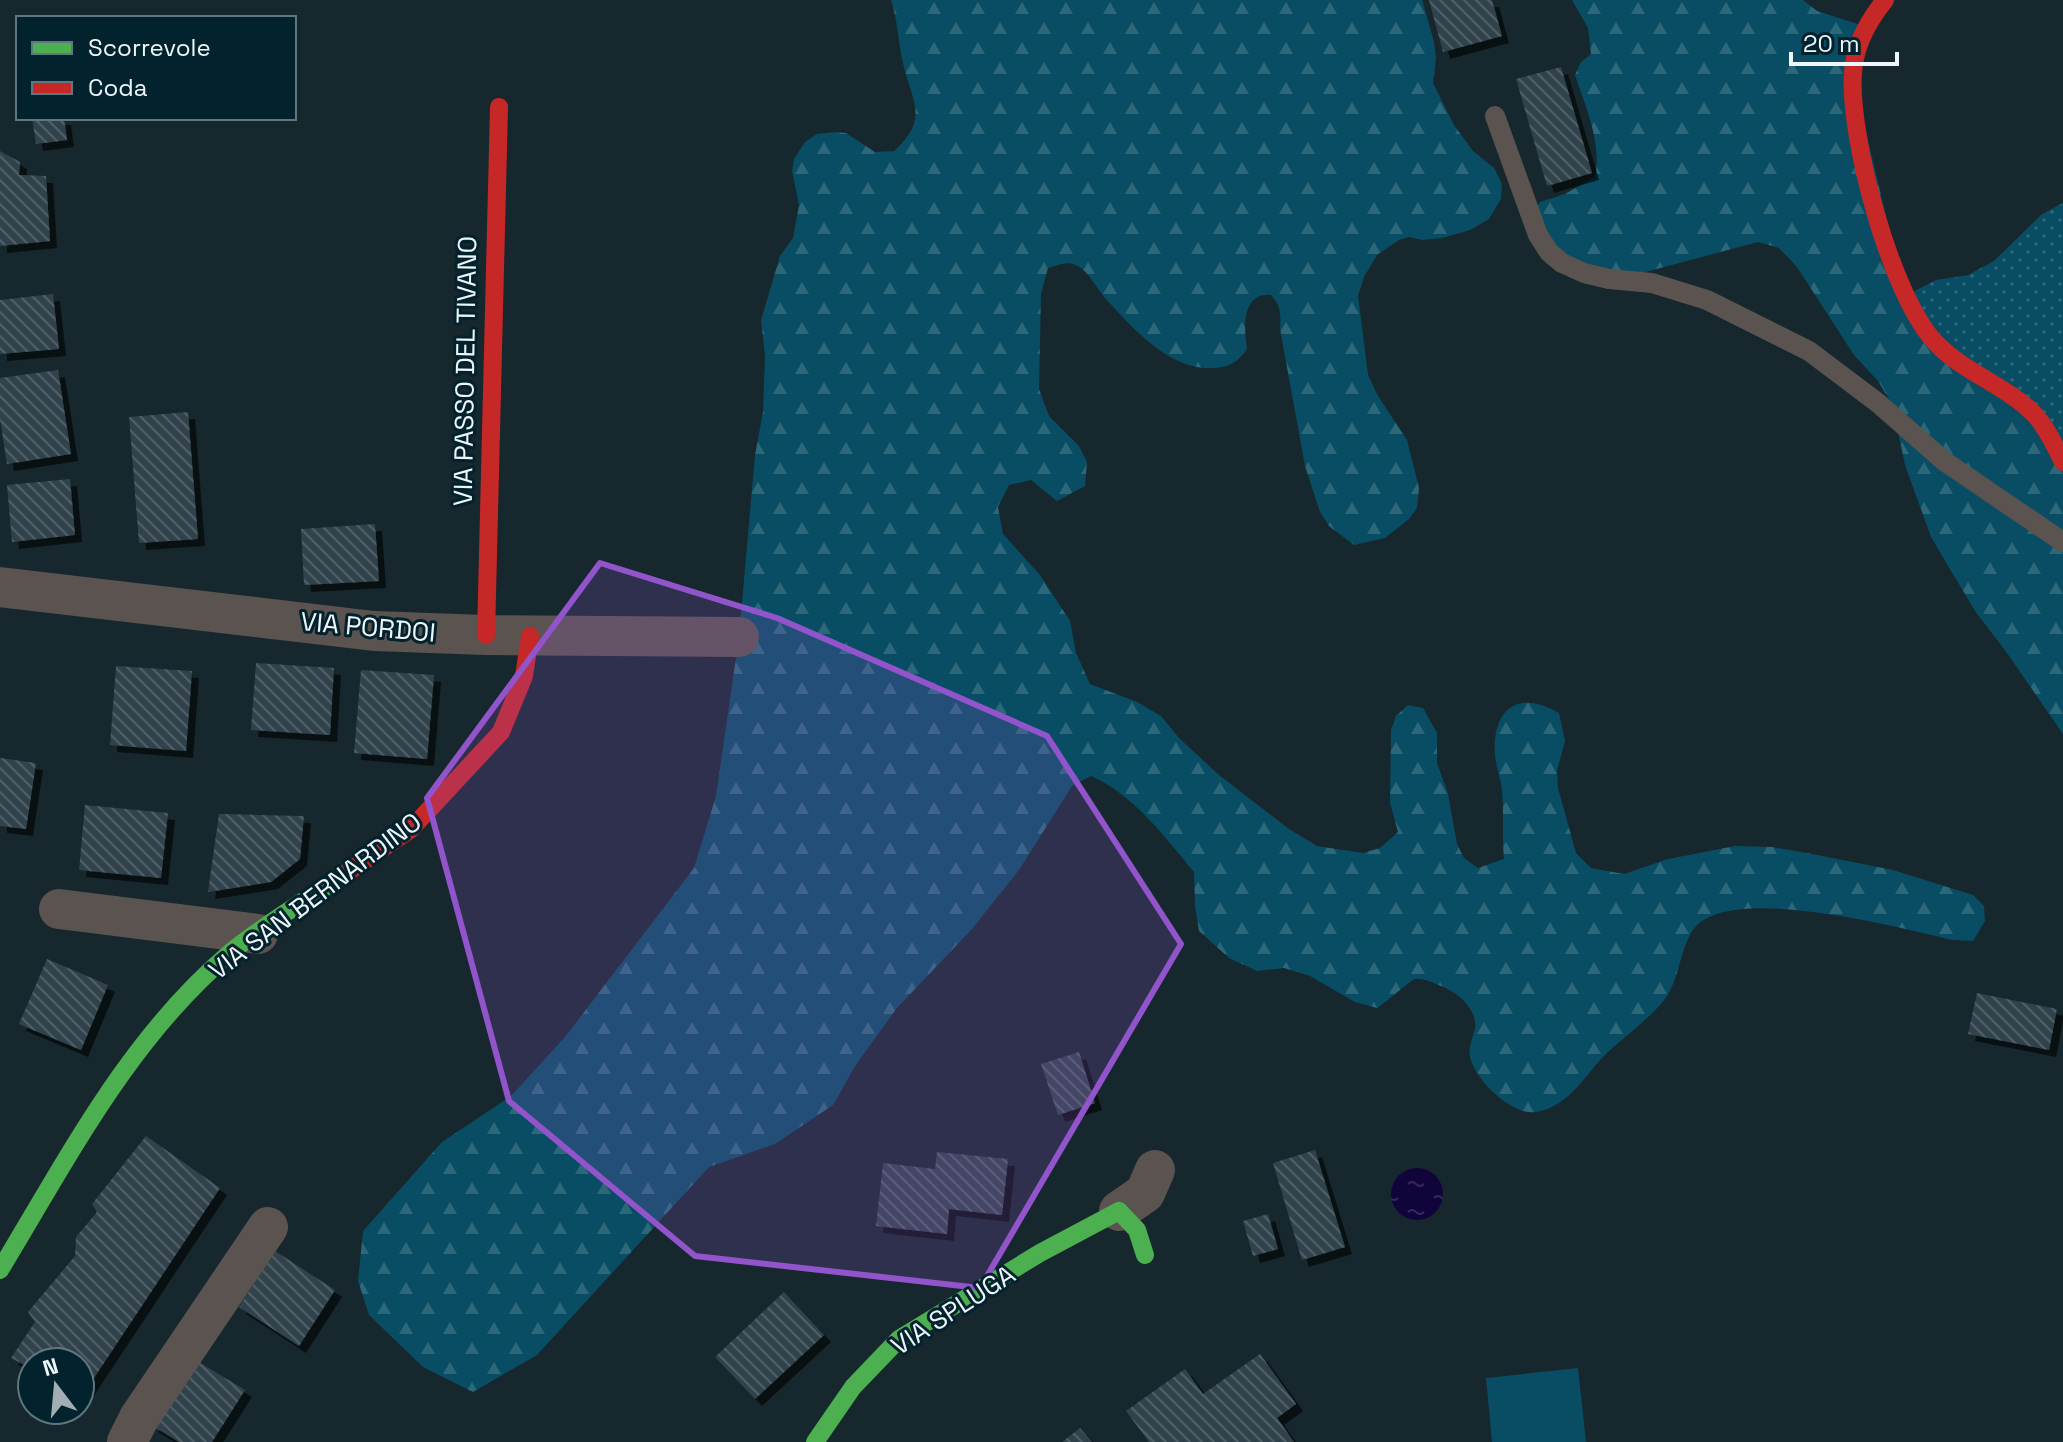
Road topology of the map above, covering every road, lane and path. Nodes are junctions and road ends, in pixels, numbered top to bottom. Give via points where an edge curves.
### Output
1 (1885, 0) edge
2 (499, 107) dead end
3 (1495, 116) dead end
4 (2063, 462) edge
5 (2063, 542) edge
6 (0, 587) edge
7 (486, 635) junction
8 (530, 636) junction
9 (739, 637) dead end
10 (59, 909) dead end
11 (258, 934) junction
12 (1155, 1170) dead end
13 (1119, 1211) junction
14 (268, 1227) dead end
15 (1145, 1255) dead end
16 (0, 1270) edge
17 (127, 1442) edge
18 (815, 1442) edge

1 - 4 street via 1864,26 1852,73 1858,136 1874,204 1905,296 1925,331 1960,366 2027,407 2048,431
2 - 7 street, VIA PASSO DEL TIVANO
3 - 5 lane via 1538,235 1562,263 1584,273 1652,283 1707,300 1809,351 1944,461
6 - 7 street, VIA PORDOI via 374,631
7 - 8 street, VIA PORDOI
8 - 9 street, VIA PORDOI
8 - 11 street, VIA SAN BERNARDINO via 524,676 501,732 473,765 411,829
10 - 11 street
11 - 16 street, VIA SAN BERNARDINO via 232,951 168,1013 118,1075
12 - 13 street, VIA SPLUGA via 1145,1193
13 - 15 street via 1137,1230
13 - 18 street, VIA SPLUGA via 899,1339 853,1387
14 - 17 street

